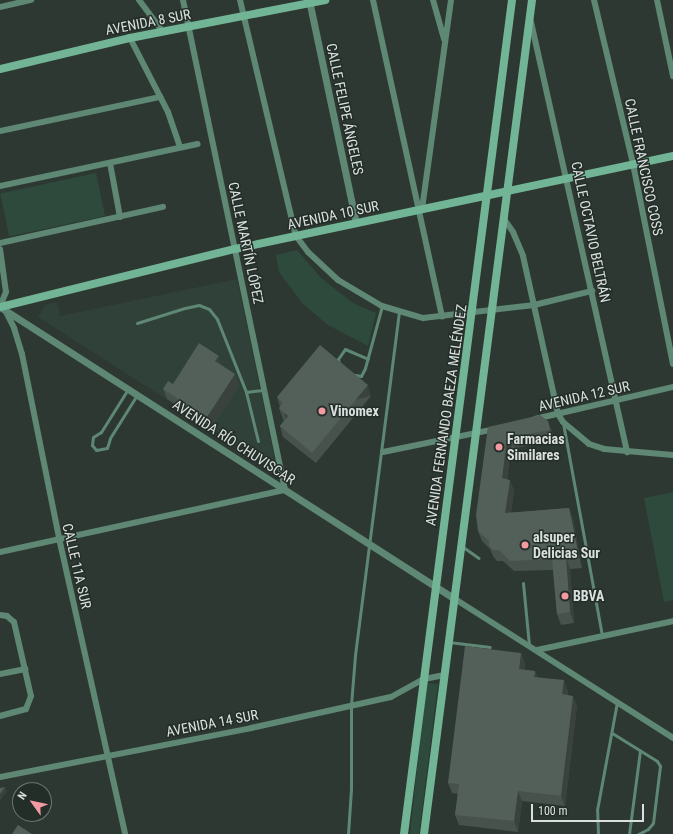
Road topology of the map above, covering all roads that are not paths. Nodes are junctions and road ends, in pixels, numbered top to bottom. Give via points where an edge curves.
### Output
1 (31, 0) edge
2 (139, 0) edge
3 (183, 0) edge
4 (240, 0) edge
5 (325, 0) edge
6 (373, 0) edge
7 (433, 0) edge
8 (451, 0) edge
9 (512, 0) edge
10 (532, 0) edge
11 (594, 0) edge
12 (657, 0) edge
13 (12, 2) edge
14 (309, 2) edge
15 (0, 7) edge
16 (243, 16) junction
17 (530, 18) junction
18 (189, 27) junction
19 (163, 32) junction
20 (130, 38) junction
21 (445, 42) junction
22 (0, 69) edge
23 (673, 76) edge
24 (160, 97) junction
25 (0, 131) edge
26 (198, 144) dead end
27 (180, 148) junction
28 (673, 156) edge
29 (110, 162) junction
30 (633, 164) junction
31 (567, 178) junction
32 (0, 186) edge
33 (507, 191) junction
34 (486, 196) junction
35 (163, 207) dead end
36 (420, 210) junction
37 (120, 217) junction
38 (504, 219) junction
39 (356, 223) junction
40 (296, 236) junction
41 (0, 243) edge
42 (235, 249) junction
43 (0, 250) edge
44 (592, 291) junction
45 (534, 305) junction
46 (382, 306) junction
47 (0, 307) edge
48 (492, 311) junction
49 (399, 313) junction
50 (472, 314) junction
51 (442, 317) junction
52 (137, 323) dead end
53 (368, 359) junction
54 (673, 364) edge
55 (345, 368) edge
56 (351, 372) edge
57 (673, 387) edge
58 (128, 389) junction
59 (265, 390) junction
60 (246, 392) junction
61 (137, 395) junction
62 (616, 401) junction
63 (558, 414) junction
64 (528, 421) edge
65 (563, 422) junction
66 (506, 426) edge
67 (476, 433) junction
68 (456, 438) junction
69 (258, 440) dead end
70 (383, 452) junction
71 (627, 452) junction
72 (673, 455) edge
73 (285, 490) junction
74 (58, 538) junction
75 (371, 545) junction
76 (462, 546) junction
77 (0, 552) edge
78 (479, 558) dead end
79 (523, 583) dead end
80 (436, 587) junction
81 (455, 599) junction
82 (0, 614) edge
83 (673, 621) edge
84 (602, 636) junction
85 (449, 642) junction
86 (529, 645) junction
87 (490, 647) dead end
88 (537, 650) junction
89 (26, 669) junction
90 (0, 674) edge
91 (445, 675) junction
92 (424, 679) junction
93 (617, 702) junction
94 (351, 705) junction
95 (0, 716) edge
96 (612, 733) junction
97 (673, 738) edge
98 (640, 751) junction
99 (109, 756) junction
100 (0, 777) edge
101 (125, 834) edge
102 (348, 834) edge
103 (404, 834) edge
104 (424, 834) edge
105 (598, 834) edge
106 (629, 834) edge
107 (638, 834) edge

1 - 13 street
2 - 19 street
3 - 18 street, CALLE MARTÍN LÓPEZ
4 - 16 street
5 - 14 main road, AVENIDA 8 SUR
6 - 36 street
7 - 21 street
8 - 21 street
9 - 34 main road, AVENIDA FERNANDO BAEZA MELÉNDEZ
10 - 17 main road
11 - 30 street, CALLE FRANCISCO COSS
12 - 23 street
13 - 15 street
14 - 16 main road, AVENIDA 8 SUR
14 - 39 street, CALLE FELIPE ÁNGELES
16 - 18 main road, AVENIDA 8 SUR
16 - 40 street
17 - 31 street, CALLE OCTAVIO BELTRÁN
17 - 33 main road
18 - 19 main road, AVENIDA 8 SUR
18 - 42 street, CALLE MARTÍN LÓPEZ
19 - 20 main road, AVENIDA 8 SUR
20 - 22 main road, AVENIDA 8 SUR
20 - 24 street
21 - 36 street
24 - 25 street
24 - 27 street via 172,120
26 - 27 street
27 - 29 street
28 - 30 main road, AVENIDA 10 SUR
29 - 32 street
29 - 37 street
30 - 31 main road, AVENIDA 10 SUR
30 - 54 street, CALLE FRANCISCO COSS
31 - 33 main road, AVENIDA 10 SUR
31 - 44 street, CALLE OCTAVIO BELTRÁN
33 - 34 main road, AVENIDA 10 SUR
33 - 38 main road
34 - 36 main road, AVENIDA 10 SUR
34 - 50 main road, AVENIDA FERNANDO BAEZA MELÉNDEZ
35 - 37 street
36 - 39 main road, AVENIDA 10 SUR
36 - 51 street
37 - 41 street
38 - 45 street via 513,232 523,256
38 - 48 main road
39 - 40 main road, AVENIDA 10 SUR
40 - 42 main road, AVENIDA 10 SUR
40 - 46 street via 308,252 338,280
42 - 47 main road, AVENIDA 10 SUR
42 - 59 street, CALLE MARTÍN LÓPEZ
43 - 47 street via 6,292
44 - 45 street
44 - 62 street, CALLE OCTAVIO BELTRÁN
45 - 48 street
45 - 63 street
46 - 49 street
46 - 53 lane
47 - 58 street, AVENIDA RÍO CHUVISCAR
47 - 74 street, CALLE 11A SUR via 9,316 22,354
48 - 50 street
48 - 67 main road
49 - 51 street via 423,318
49 - 70 lane
50 - 51 street
50 - 68 main road, AVENIDA FERNANDO BAEZA MELÉNDEZ
52 - 60 lane via 198,305 209,309 217,319
53 - 55 lane via 345,349 338,362
53 - 56 lane via 361,376
57 - 62 street, AVENIDA 12 SUR
58 - 61 street, AVENIDA RÍO CHUVISCAR
58 - 61 lane via 101,432 93,437 91,443 96,450 107,448 110,438
59 - 60 lane
59 - 73 street, CALLE MARTÍN LÓPEZ
60 - 69 lane
61 - 73 street, AVENIDA RÍO CHUVISCAR
62 - 63 street, AVENIDA 12 SUR
62 - 71 street, CALLE OCTAVIO BELTRÁN
63 - 64 street, AVENIDA 12 SUR
63 - 65 street
65 - 71 street via 589,444
65 - 84 lane
66 - 67 street
67 - 68 street
67 - 76 main road
68 - 70 street
68 - 80 main road, AVENIDA FERNANDO BAEZA MELÉNDEZ
70 - 75 lane
71 - 72 street
73 - 74 street
73 - 75 street, AVENIDA RÍO CHUVISCAR
74 - 77 street
74 - 99 street, CALLE 11A SUR
75 - 80 street, AVENIDA RÍO CHUVISCAR
75 - 94 lane
76 - 78 lane
76 - 81 main road
79 - 86 lane
80 - 81 street, AVENIDA RÍO CHUVISCAR
80 - 92 main road, AVENIDA FERNANDO BAEZA MELÉNDEZ
81 - 85 main road
81 - 86 street
82 - 89 street via 14,622
83 - 84 street
84 - 88 street
85 - 87 lane
85 - 91 main road
86 - 88 street
88 - 93 street
89 - 90 street
89 - 95 street via 30,690 29,705 21,711
91 - 92 street, AVENIDA 14 SUR
91 - 104 main road
92 - 94 street, AVENIDA 14 SUR via 391,698
92 - 103 main road, AVENIDA FERNANDO BAEZA MELÉNDEZ
93 - 96 lane
93 - 97 street
94 - 99 street, AVENIDA 14 SUR via 274,724
94 - 102 lane
96 - 98 lane
96 - 105 lane via 597,810
98 - 106 lane
98 - 107 lane via 657,761 660,770 653,823
99 - 100 street, AVENIDA 14 SUR
99 - 101 street, CALLE 11A SUR

